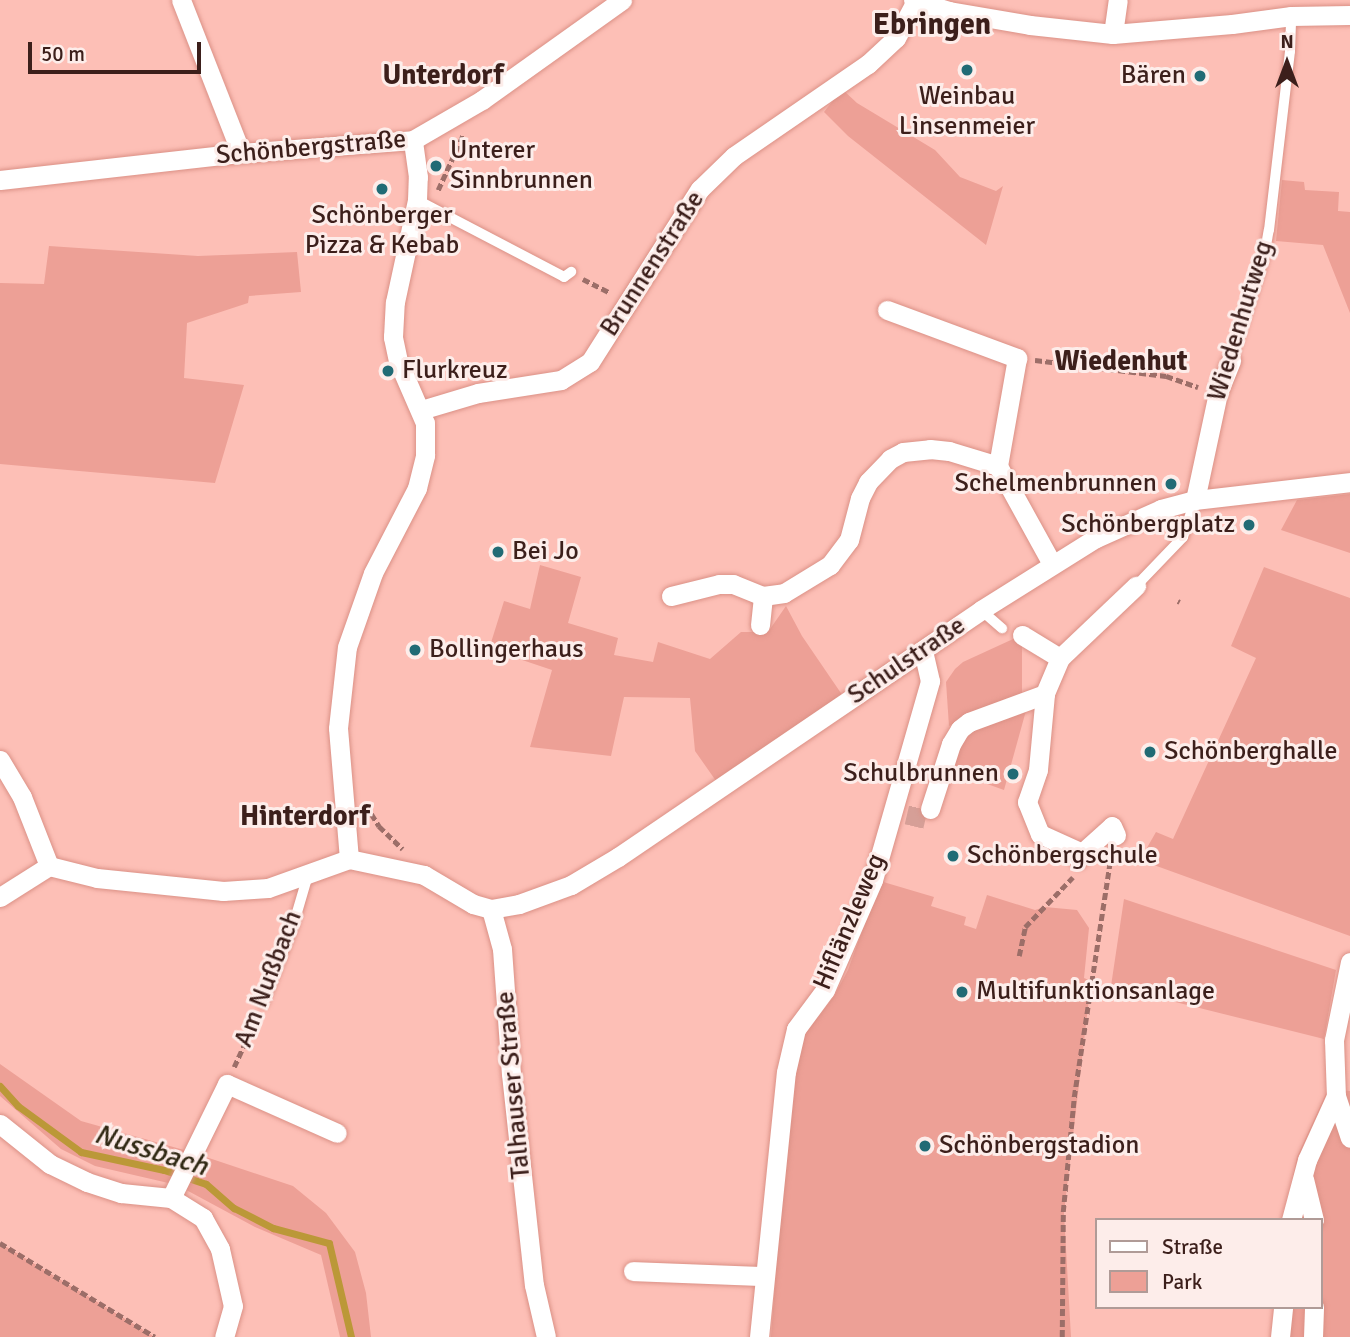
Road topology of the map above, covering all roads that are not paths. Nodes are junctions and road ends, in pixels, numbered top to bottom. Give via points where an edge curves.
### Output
1 (181, 0) edge
2 (622, 0) edge
3 (915, 0) edge
4 (1118, 0) edge
5 (1350, 15) edge
6 (1291, 16) junction
7 (1113, 34) junction
8 (414, 140) junction
9 (241, 153) junction
10 (0, 180) edge
11 (417, 200) junction
12 (571, 272) dead end
13 (887, 310) dead end
14 (1231, 361) joint
15 (421, 410) junction
16 (998, 466) junction
17 (1350, 482) edge
18 (1195, 500) junction
19 (1052, 564) junction
20 (1136, 586) joint
21 (671, 596) dead end
22 (763, 596) junction
23 (981, 610) junction
24 (760, 625) dead end
25 (1002, 628) dead end
26 (1022, 635) dead end
27 (923, 651) junction
28 (1060, 659) junction
29 (1045, 694) junction
30 (0, 760) edge
31 (930, 809) tunnel mouth
32 (1114, 844) road end
33 (349, 859) junction
34 (49, 866) junction
35 (309, 873) junction
36 (0, 897) edge
37 (491, 909) junction
38 (1350, 962) edge
39 (263, 1003) road end
40 (1336, 1096) junction
41 (0, 1124) edge
42 (337, 1133) dead end
43 (1350, 1138) edge
44 (1304, 1179) junction
45 (174, 1192) junction
46 (1292, 1218) edge
47 (1314, 1218) edge
48 (633, 1271) dead end
49 (764, 1276) junction
50 (1283, 1309) edge
51 (1314, 1309) edge
52 (224, 1337) edge
53 (545, 1337) edge
54 (759, 1337) edge
55 (1280, 1337) edge
56 (1313, 1337) edge

1 - 9 street
2 - 8 street, Schönbergstraße via 482,100
3 - 7 street via 1030,25
3 - 15 street, Brunnenstraße via 895,38 868,64 734,156 705,183 590,362 561,380 478,393
4 - 7 street
5 - 6 street
6 - 7 street
6 - 14 lane, Wiedenhutweg via 1269,230
8 - 9 street, Schönbergstraße
8 - 11 street
9 - 10 street, Schönbergstraße
11 - 12 lane via 564,277
11 - 15 street via 395,302 393,337 398,361
13 - 16 street via 1017,358
14 - 18 street, Wiedenhutweg via 1218,393
15 - 33 street via 426,444 420,480 373,573 347,646 338,728
16 - 19 street
16 - 22 street via 929,449 902,452 868,482 841,555 784,593
17 - 18 street, Schulstraße
18 - 19 street, Schulstraße via 1161,509 1096,538
18 - 20 lane via 1183,537
19 - 23 street, Schulstraße
20 - 28 street
21 - 22 street via 719,584 733,584
22 - 24 street
23 - 25 lane
23 - 27 street, Schulstraße
26 - 28 street
27 - 37 street, Schulstraße via 607,864 571,885
27 - 49 street, Hiflänzleweg via 930,681 873,880 825,990 796,1029 786,1072
28 - 29 street
29 - 31 street via 960,729
29 - 32 street via 1038,770 1027,802 1040,834 1080,856 1112,826
30 - 34 street via 22,797
33 - 35 street
33 - 37 street via 424,875 473,904
34 - 35 street via 97,878 213,891 268,888
34 - 36 street
35 - 39 lane, Am Nußbach
37 - 53 street, Talhauser Straße via 502,949 534,1285
38 - 40 street via 1334,1040
40 - 43 street
40 - 44 street via 1307,1160
41 - 45 street via 50,1164 87,1182 121,1193
42 - 45 street via 227,1084
44 - 46 street
44 - 47 street
45 - 52 street via 203,1218 220,1249 233,1306
48 - 49 street
49 - 54 street, Hiflänzleweg
50 - 55 street
51 - 56 street

